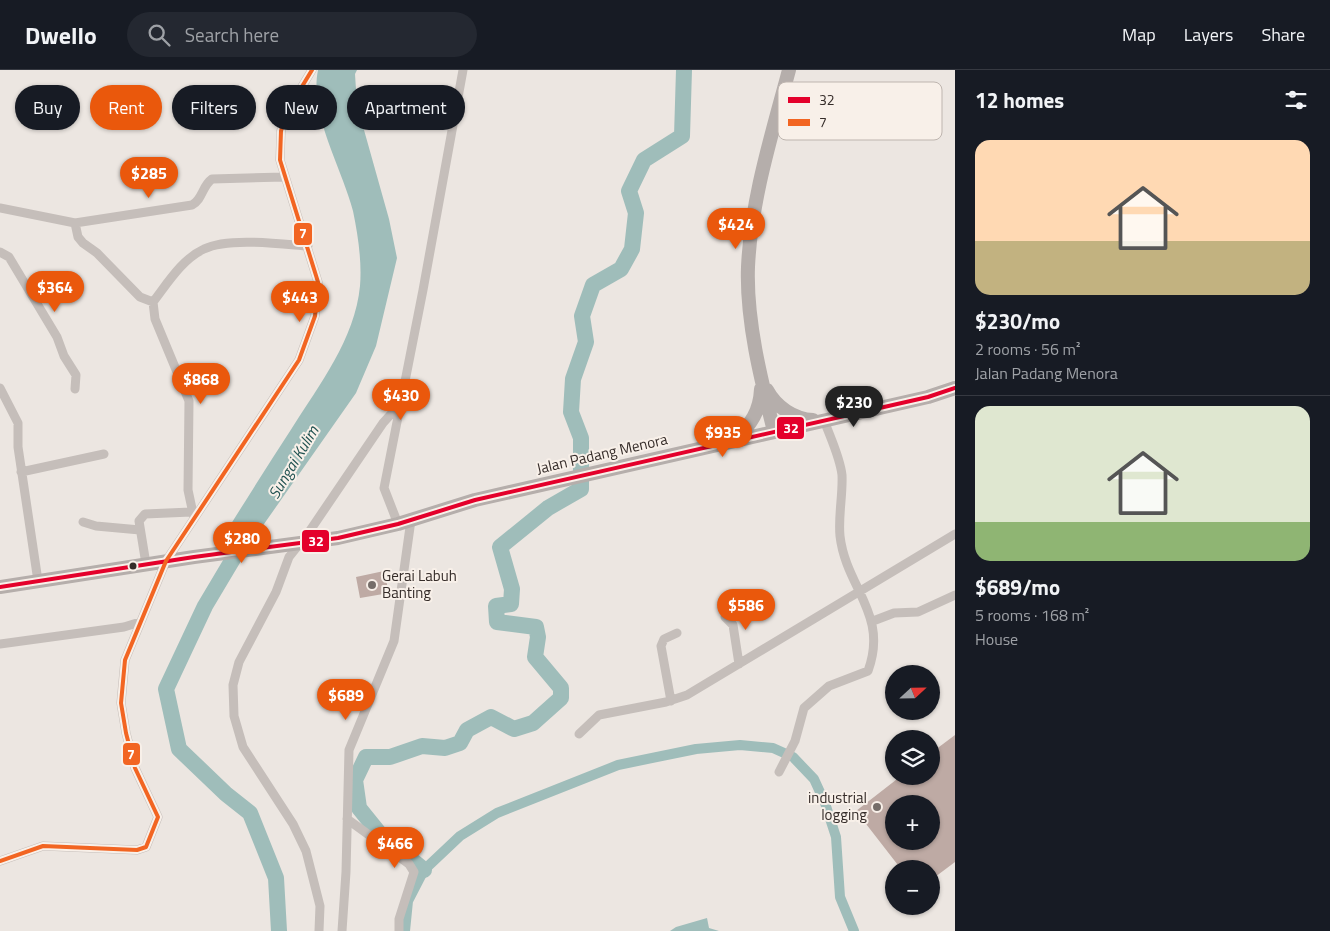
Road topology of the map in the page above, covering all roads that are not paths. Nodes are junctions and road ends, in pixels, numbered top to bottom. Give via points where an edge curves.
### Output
1 (312, 70) edge
2 (463, 70) edge
3 (778, 112) edge
4 (284, 177) junction
5 (0, 208) edge
6 (75, 223) junction
7 (308, 246) junction
8 (0, 252) edge
9 (153, 302) junction
10 (761, 380) junction
11 (0, 388) edge
12 (955, 388) edge
13 (76, 389) dead end
14 (401, 403) junction
15 (824, 420) junction
16 (774, 431) junction
17 (736, 440) junction
18 (104, 454) dead end
19 (22, 472) junction
20 (192, 515) junction
21 (83, 522) dead end
22 (404, 522) junction
23 (140, 530) junction
24 (955, 534) edge
25 (302, 541) junction
26 (166, 561) junction
27 (146, 564) junction
28 (38, 581) junction
29 (0, 587) edge
30 (859, 590) junction
31 (955, 595) edge
32 (725, 617) dead end
33 (872, 621) junction
34 (140, 622) junction
35 (678, 633) dead end
36 (0, 644) edge
37 (739, 664) junction
38 (671, 701) junction
39 (579, 734) dead end
40 (779, 772) dead end
41 (347, 819) junction
42 (0, 861) edge
43 (319, 931) edge
44 (342, 931) edge
45 (399, 931) edge

1 - 4 street via 286,113 281,131 280,160
2 - 14 street
3 - 10 main road via 763,170 748,266
4 - 6 street via 212,179 207,182 198,202 192,205
4 - 7 street
5 - 6 street
6 - 9 street via 83,243 140,297
7 - 9 street via 259,242 204,249 179,269
7 - 20 street via 318,282 316,316 299,360
8 - 13 street via 9,257 57,337 76,375
9 - 20 street via 155,319 190,401 188,490
10 - 15 main road via 771,398 786,412 804,420
10 - 16 main road
10 - 17 main road via 760,403 751,424
11 - 19 street via 18,423
12 - 15 main road, Jalan Padang Menora
14 - 22 street via 384,488
14 - 25 street
15 - 16 main road, Jalan Padang Menora
15 - 30 street via 842,472 840,535
16 - 17 main road, Jalan Padang Menora
17 - 22 main road, Jalan Padang Menora via 475,500
18 - 19 street
19 - 28 street
20 - 23 street via 145,514 139,521
20 - 26 street
21 - 23 street
22 - 25 main road, Jalan Padang Menora via 338,538
22 - 41 street via 394,642 349,750
23 - 27 street
24 - 30 street
25 - 26 main road, Jalan Padang Menora
25 - 43 street via 289,556 276,592 239,662 234,686 234,716 243,747 293,824 306,851 320,906
26 - 27 main road, Jalan Padang Menora
26 - 34 street
27 - 28 main road, Jalan Padang Menora
28 - 29 main road, Jalan Padang Menora
30 - 33 street
30 - 37 street
31 - 33 street via 918,612 894,613
32 - 37 street via 732,626
33 - 40 street via 875,641 868,671 829,686 804,708 795,741
34 - 36 street
34 - 42 street via 125,660 121,703 135,768 158,817 146,847 137,850 43,846
35 - 38 street via 664,639 661,646
37 - 38 street
38 - 39 street via 599,715
41 - 44 street
41 - 45 street via 409,864 414,872 399,919

